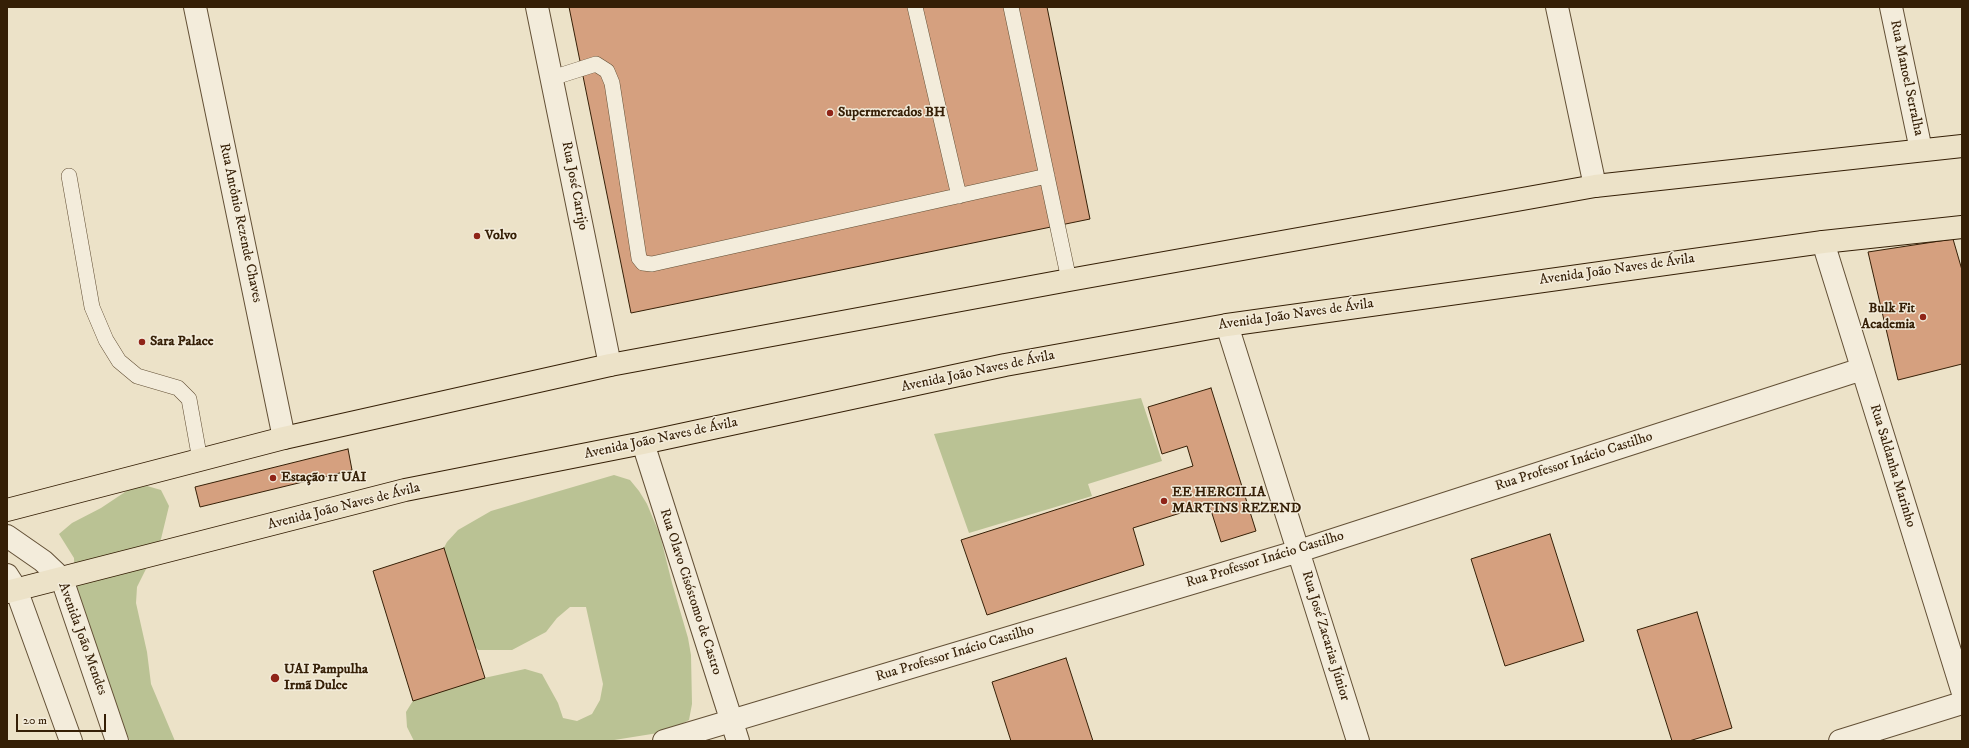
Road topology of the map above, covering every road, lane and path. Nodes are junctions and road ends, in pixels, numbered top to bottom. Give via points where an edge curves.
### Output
1 (195, 7) edge
2 (537, 7) edge
3 (915, 7) edge
4 (1010, 7) edge
5 (1557, 7) edge
6 (1891, 7) edge
7 (552, 78) junction
8 (1962, 146) edge
9 (1921, 150) junction
10 (69, 176) dead end
11 (1048, 176) junction
12 (1595, 186) junction
13 (959, 196) junction
14 (1962, 228) edge
15 (1823, 242) junction
16 (1069, 280) junction
17 (1227, 325) junction
18 (610, 365) junction
19 (1862, 369) junction
20 (284, 438) junction
21 (643, 443) junction
22 (200, 460) junction
23 (7, 510) edge
24 (7, 536) edge
25 (1299, 551) junction
26 (62, 579) junction
27 (10, 585) edge
28 (1962, 690) edge
29 (1962, 703) edge
30 (731, 720) junction
31 (71, 741) edge
32 (117, 741) edge
33 (664, 741) edge
34 (738, 741) edge
35 (1358, 741) edge
36 (1840, 741) edge

1 - 20 street, Rua Antônio Rezende Chaves
2 - 7 street, Rua José Carrijo
3 - 13 lane
4 - 11 lane
5 - 12 street
6 - 9 street, Rua Manoel Serralha
7 - 13 lane via 596,64 607,71 612,83 639,258 643,263 652,264
7 - 18 street, Rua José Carrijo
8 - 9 main road
9 - 12 main road
10 - 22 lane via 92,307 106,340 119,361 137,376 178,388 189,399
11 - 13 lane
11 - 16 lane
12 - 16 main road
14 - 15 main road, Avenida João Naves de Ávila
15 - 17 main road, Avenida João Naves de Ávila
15 - 19 street, Rua Saldanha Marinho
16 - 18 main road
17 - 21 main road, Avenida João Naves de Ávila via 1005,365
17 - 25 street, Rua José Zacarias Júnior
18 - 20 main road
19 - 25 street, Rua Professor Inácio Castilho
19 - 28 street, Rua Saldanha Marinho
20 - 22 main road
21 - 26 main road, Avenida João Naves de Ávila via 405,490
21 - 30 street, Rua Olavo Cisóstomo de Castro
22 - 23 main road
24 - 26 street, Avenida João Mendes via 43,561
25 - 30 street, Rua Professor Inácio Castilho
25 - 35 street, Rua José Zacarias Júnior
26 - 27 main road, Avenida João Naves de Ávila
26 - 32 street, Avenida João Mendes
27 - 31 street
29 - 36 street
30 - 33 street, Rua Professor Inácio Castilho
30 - 34 street, Rua Olavo Cisóstomo de Castro

